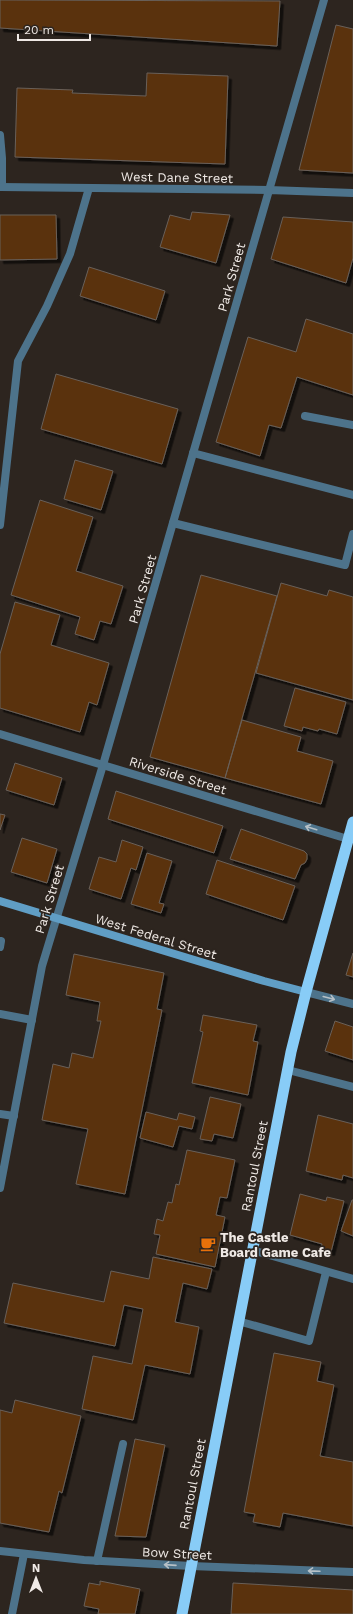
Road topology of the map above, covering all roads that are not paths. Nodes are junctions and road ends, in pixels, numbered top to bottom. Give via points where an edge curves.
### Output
1 (324, 0) edge
2 (0, 134) edge
3 (1, 187) edge
4 (88, 188) junction
5 (268, 190) junction
6 (353, 193) edge
7 (305, 416) dead end
8 (353, 425) edge
9 (193, 453) junction
10 (353, 495) edge
11 (173, 523) junction
12 (0, 525) edge
13 (353, 534) edge
14 (0, 734) edge
15 (103, 766) junction
16 (353, 822) edge
17 (348, 839) junction
18 (0, 901) edge
19 (56, 919) junction
20 (306, 992) junction
21 (353, 1004) edge
22 (0, 1014) edge
23 (32, 1020) junction
24 (288, 1070) junction
25 (353, 1087) edge
26 (0, 1114) edge
27 (14, 1116) junction
28 (2, 1164) edge
29 (0, 1188) edge
30 (252, 1250) junction
31 (326, 1272) junction
32 (353, 1279) edge
33 (238, 1321) junction
34 (123, 1444) dead end
35 (0, 1550) edge
36 (24, 1554) junction
37 (97, 1561) junction
38 (191, 1566) junction
39 (353, 1572) edge
40 (12, 1614) edge
41 (182, 1614) edge

1 - 5 street, Park Street
2 - 3 street
3 - 4 street, West Dane Street
4 - 5 street, West Dane Street
4 - 12 street via 70,254 47,306 18,361
5 - 6 street, West Dane Street
5 - 9 street, Park Street
7 - 8 street
9 - 10 street
9 - 11 street, Park Street
11 - 13 street via 345,565
11 - 15 street, Park Street
14 - 15 street, Riverside Street
17 -> 15 street, Riverside Street
15 - 19 street, Park Street
16 - 17 highway, Rantoul Street
17 - 20 highway, Rantoul Street
18 - 19 main road, West Federal Street
19 - 20 main road, West Federal Street
19 - 23 street, Park Street via 42,966
20 -> 21 street
20 - 24 highway, Rantoul Street
22 - 23 street
23 - 27 street, Park Street
24 - 25 street
24 - 30 highway, Rantoul Street
26 - 27 street
27 - 28 street, Park Street
28 - 29 street, Park Street
30 - 31 street
30 - 33 highway, Rantoul Street
31 - 32 street
31 - 33 street via 309,1341
33 - 38 highway, Rantoul Street
34 - 37 street
35 - 36 street, Bow Street
36 - 37 street, Bow Street
36 - 40 street
38 -> 37 street, Bow Street
39 -> 38 street, Bow Street
38 - 41 highway, Rantoul Street

